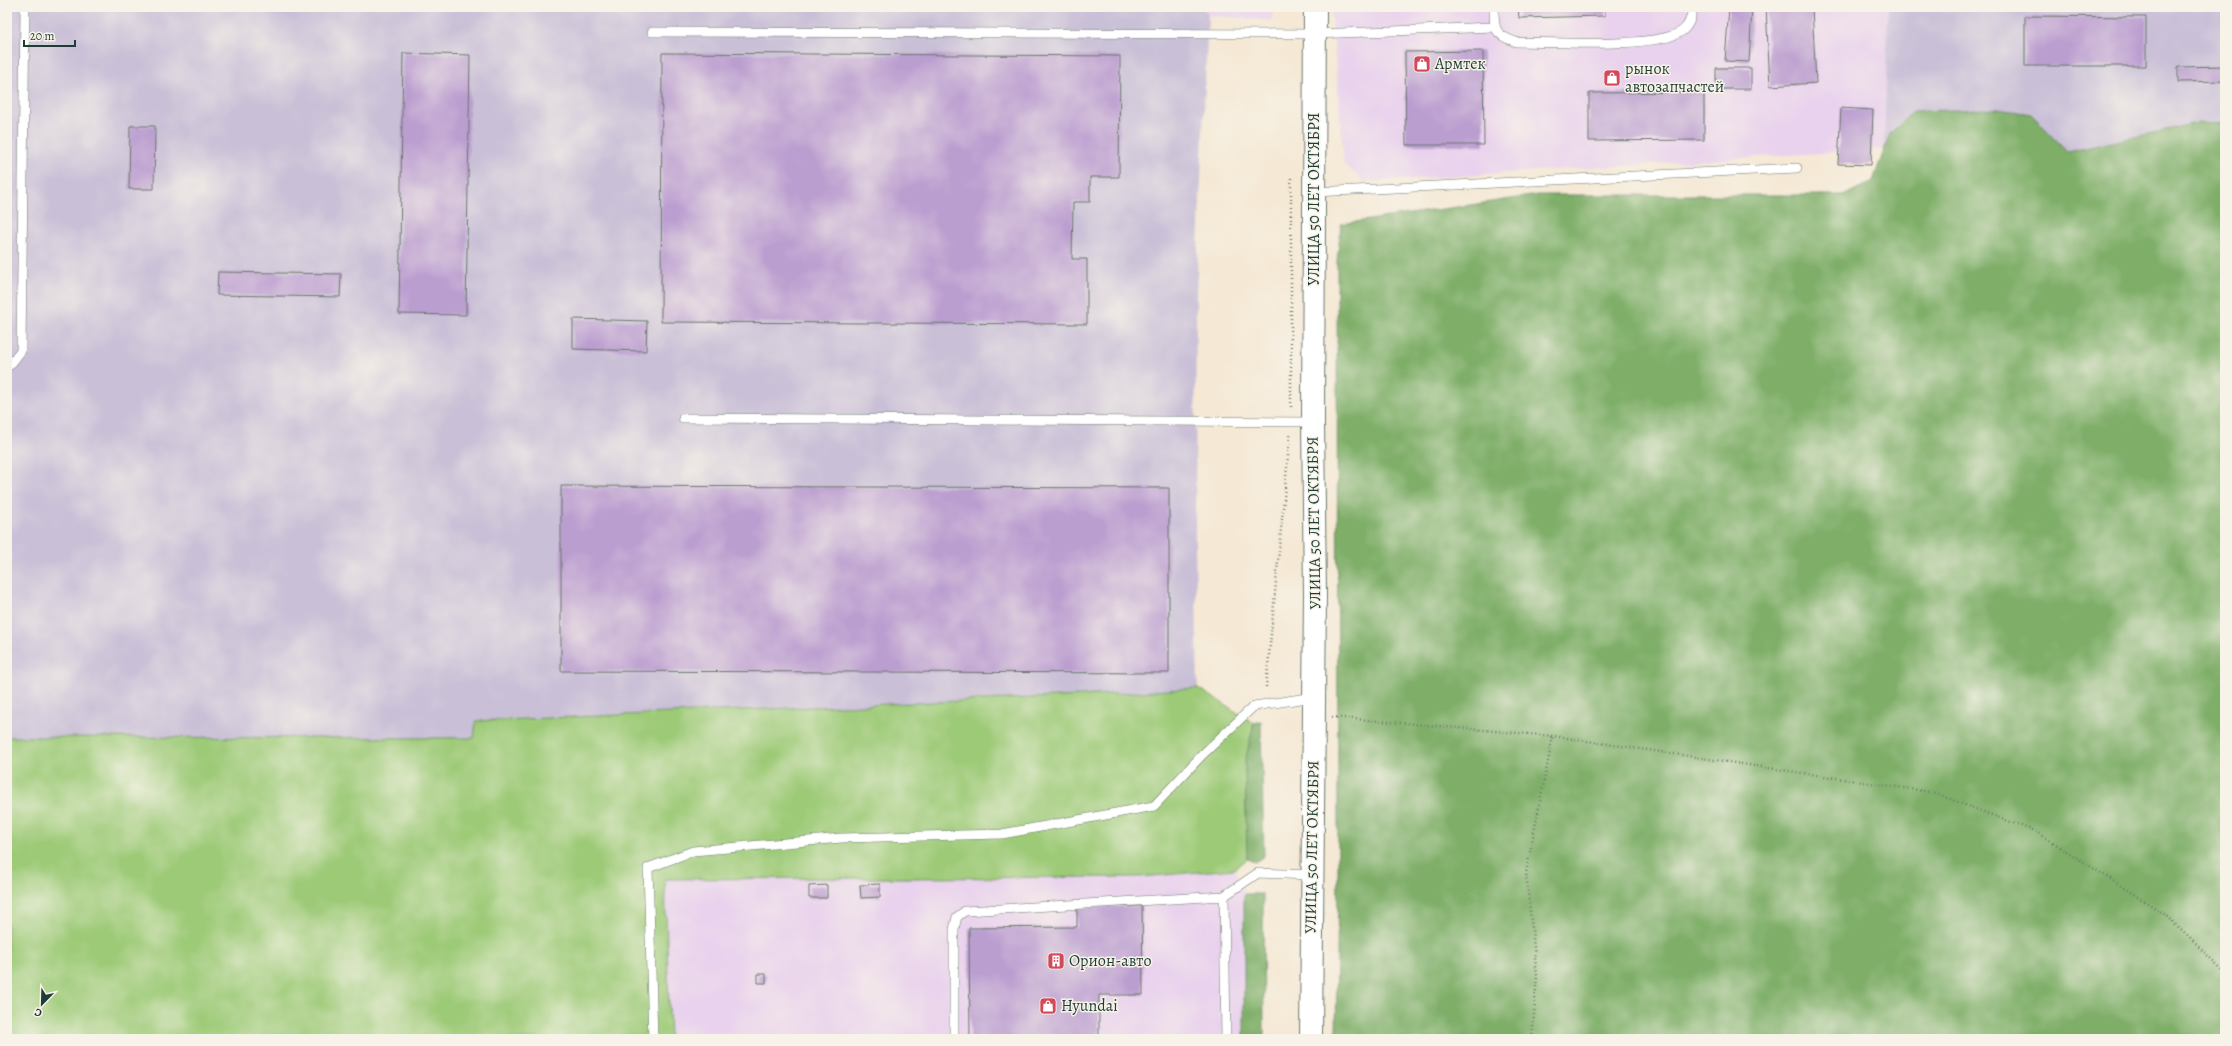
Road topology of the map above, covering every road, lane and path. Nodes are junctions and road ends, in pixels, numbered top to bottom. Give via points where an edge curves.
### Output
1 (25, 7) edge
2 (1315, 7) edge
3 (1494, 7) edge
4 (1693, 7) edge
5 (1494, 26) junction
6 (652, 32) dead end
7 (1315, 34) junction
8 (1797, 168) dead end
9 (1315, 192) junction
10 (7, 364) edge
11 (683, 418) dead end
12 (1313, 422) junction
13 (1314, 706) junction
14 (1553, 736) junction
15 (1311, 875) junction
16 (1224, 896) junction
17 (2225, 972) edge
18 (653, 1039) edge
19 (954, 1039) edge
20 (1226, 1039) edge
21 (1311, 1039) edge
22 (1532, 1039) edge

1 - 10 lane via 21,351 10,364
2 - 7 main road, УЛИЦА 50 ЛЕТ ОКТЯБРЯ
3 - 5 lane
4 - 5 lane via 1692,15 1683,30 1667,38 1635,42 1516,42 1502,37
5 - 7 lane
6 - 7 lane
7 - 9 main road, УЛИЦА 50 ЛЕТ ОКТЯБРЯ
8 - 9 lane
9 - 12 main road, УЛИЦА 50 ЛЕТ ОКТЯБРЯ
11 - 12 lane
12 - 13 main road, УЛИЦА 50 ЛЕТ ОКТЯБРЯ
13 - 14 path
13 - 15 main road, УЛИЦА 50 ЛЕТ ОКТЯБРЯ
13 - 18 lane via 1254,706 1154,806 1002,834 842,838 693,851 648,868
14 - 17 path via 1931,792 2037,832 2163,913
14 - 22 path via 1526,873 1537,976
15 - 16 lane via 1258,873
15 - 21 main road, УЛИЦА 50 ЛЕТ ОКТЯБРЯ
16 - 19 lane via 965,911 957,917 954,928
16 - 20 lane

